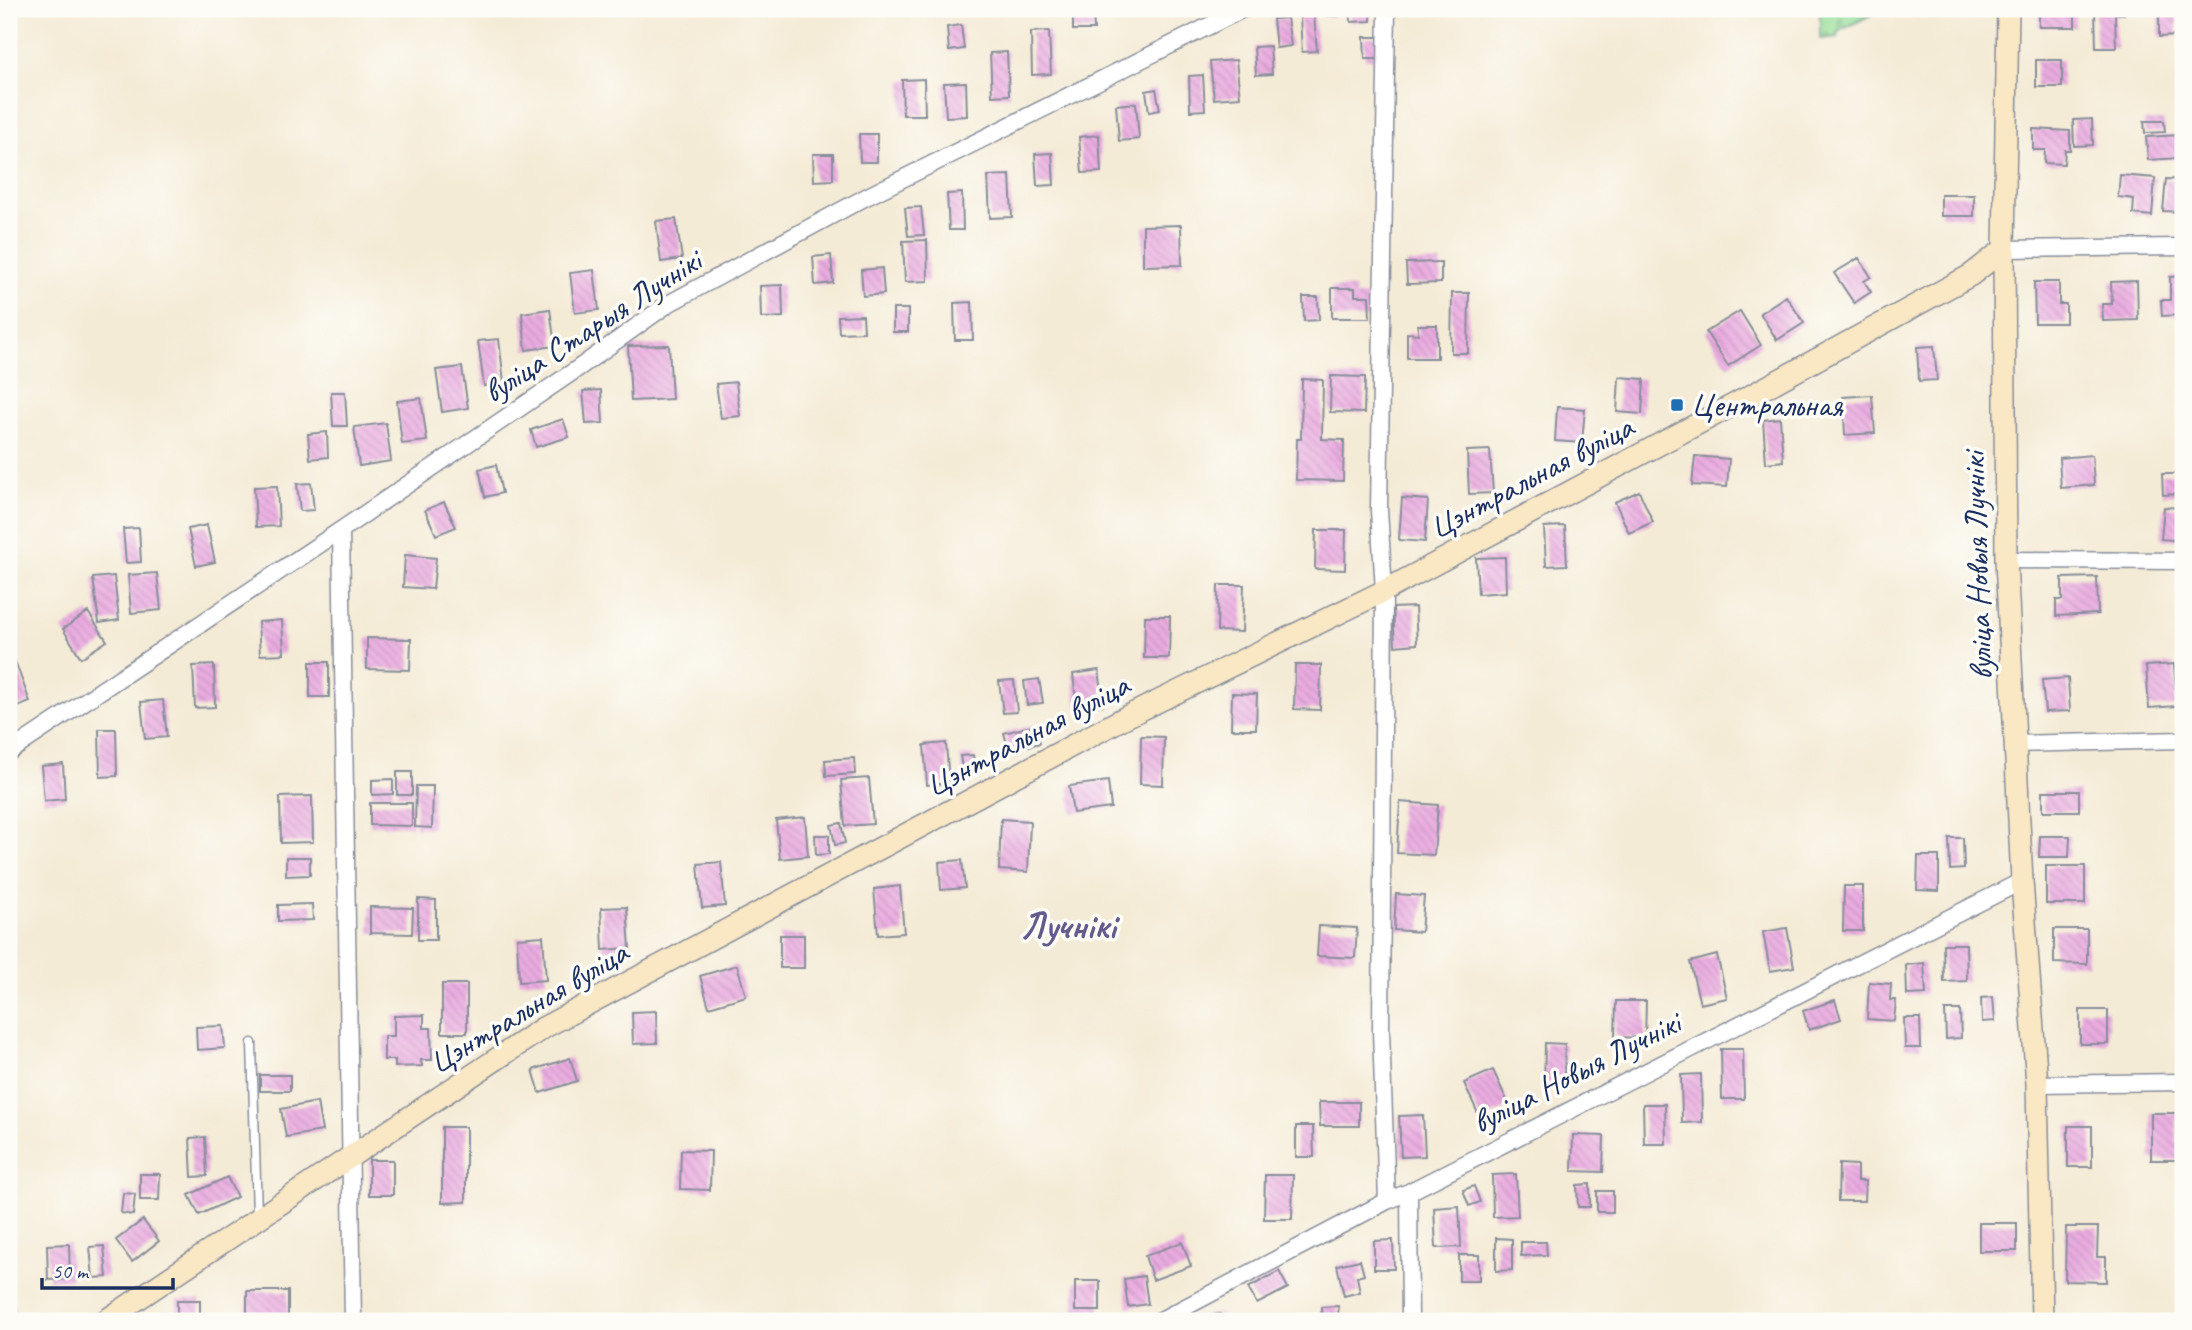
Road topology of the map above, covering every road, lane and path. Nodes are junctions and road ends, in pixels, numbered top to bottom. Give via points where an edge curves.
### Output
1 (1243, 9) edge
2 (1387, 9) edge
3 (2008, 9) edge
4 (2183, 247) edge
5 (2004, 249) junction
6 (341, 530) junction
7 (2006, 560) junction
8 (2183, 561) edge
9 (1384, 591) junction
10 (2183, 740) edge
11 (2014, 744) junction
12 (9, 752) edge
13 (2022, 881) junction
14 (252, 1043) dead end
15 (2183, 1082) edge
16 (2036, 1084) junction
17 (351, 1155) junction
18 (1409, 1192) junction
19 (1387, 1201) junction
20 (257, 1218) junction
21 (105, 1321) edge
22 (353, 1321) edge
23 (1159, 1321) edge
24 (1410, 1321) edge
25 (2042, 1321) edge

1 - 6 street, вуліца Старыя Лучнікі via 866,197 668,304
2 - 9 street via 1379,510
3 - 5 main road, вуліца Новыя Лучнікі
4 - 5 street
5 - 7 main road, вуліца Новыя Лучнікі
5 - 9 main road, Цэнтральная вуліца via 1971,275
6 - 12 street, вуліца Старыя Лучнікі
6 - 17 street
7 - 8 street
7 - 11 main road, вуліца Новыя Лучнікі
9 - 17 main road, Цэнтральная вуліца via 1126,717 542,1027
9 - 19 street via 1381,1031
10 - 11 street
11 - 13 main road, вуліца Новыя Лучнікі
13 - 16 main road, вуліца Новыя Лучнікі
13 - 18 street, вуліца Новыя Лучнікі
14 - 20 lane
15 - 16 street
16 - 25 main road, вуліца Новыя Лучнікі
17 - 20 main road, Цэнтральная вуліца
17 - 22 street
18 - 19 street, вуліца Новыя Лучнікі
18 - 24 street
19 - 23 street, вуліца Новыя Лучнікі
20 - 21 main road, Цэнтральная вуліца

